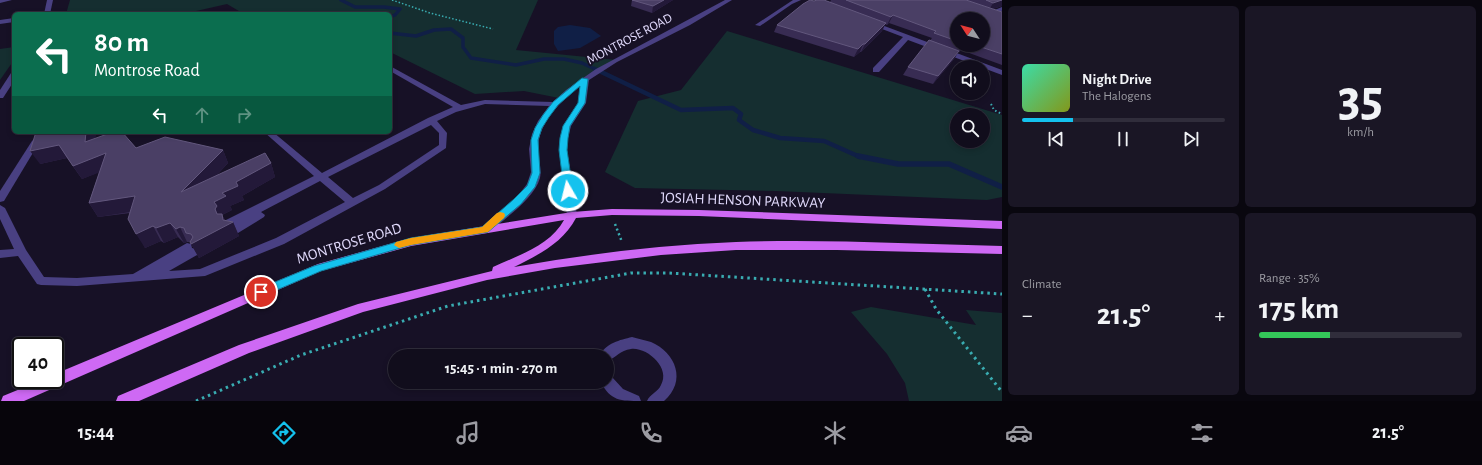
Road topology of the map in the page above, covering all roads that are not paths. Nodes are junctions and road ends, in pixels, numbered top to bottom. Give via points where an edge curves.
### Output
1 (9, 0) edge
2 (50, 0) edge
3 (729, 0) edge
4 (798, 0) edge
5 (0, 1) edge
6 (1002, 9) edge
7 (47, 12) edge
8 (1002, 18) edge
9 (12, 20) edge
10 (864, 20) edge
11 (0, 22) edge
12 (758, 25) dead end
13 (907, 37) junction
14 (392, 69) edge
15 (876, 70) dead end
16 (1002, 73) edge
17 (12, 79) edge
18 (585, 79) junction
19 (0, 96) edge
20 (556, 104) junction
21 (460, 108) junction
22 (431, 120) junction
23 (270, 134) edge
24 (36, 142) edge
25 (322, 177) junction
26 (0, 199) edge
27 (352, 203) junction
28 (0, 208) edge
29 (572, 215) junction
30 (1002, 225) edge
31 (231, 227) edge
32 (484, 230) junction
33 (1002, 250) edge
34 (20, 252) junction
35 (0, 254) edge
36 (134, 276) junction
37 (151, 276) junction
38 (487, 276) junction
39 (612, 349) edge
40 (615, 397) edge
41 (8, 401) edge
42 (123, 401) edge
43 (634, 401) edge
44 (654, 401) edge

1 - 5 street
2 - 7 street
3 - 18 street, MONTROSE ROAD
4 - 12 street
6 - 8 street via 985,13
9 - 11 street
10 - 13 street
13 - 15 street
13 - 16 street
14 - 21 street
17 - 19 street
18 - 20 street, MONTROSE ROAD
18 - 29 street, MONTROSE ROAD via 582,103 567,126 564,138 563,150
20 - 21 street via 485,102
20 - 32 street, MONTROSE ROAD via 545,116 534,140 536,173 531,187
21 - 22 street
22 - 25 street
22 - 27 street via 443,133 443,146 382,187
23 - 25 street
24 - 26 street
25 - 27 street
25 - 31 street
27 - 37 street via 280,241 201,273
28 - 34 street
29 - 30 main road, JOSIAH HENSON PARKWAY via 612,212 691,213
29 - 32 main road, JOSIAH HENSON PARKWAY
29 - 38 main road via 568,225 546,244
32 - 41 main road, MONTROSE ROAD via 411,242 318,268
33 - 38 main road via 709,247 590,258
34 - 35 street
34 - 36 street via 41,280 76,282
36 - 37 street
36 - 37 street via 190,249
38 - 42 main road via 362,307 244,349
39 - 44 street via 622,344 633,343 655,350 664,358 672,378 663,396
40 - 43 street

